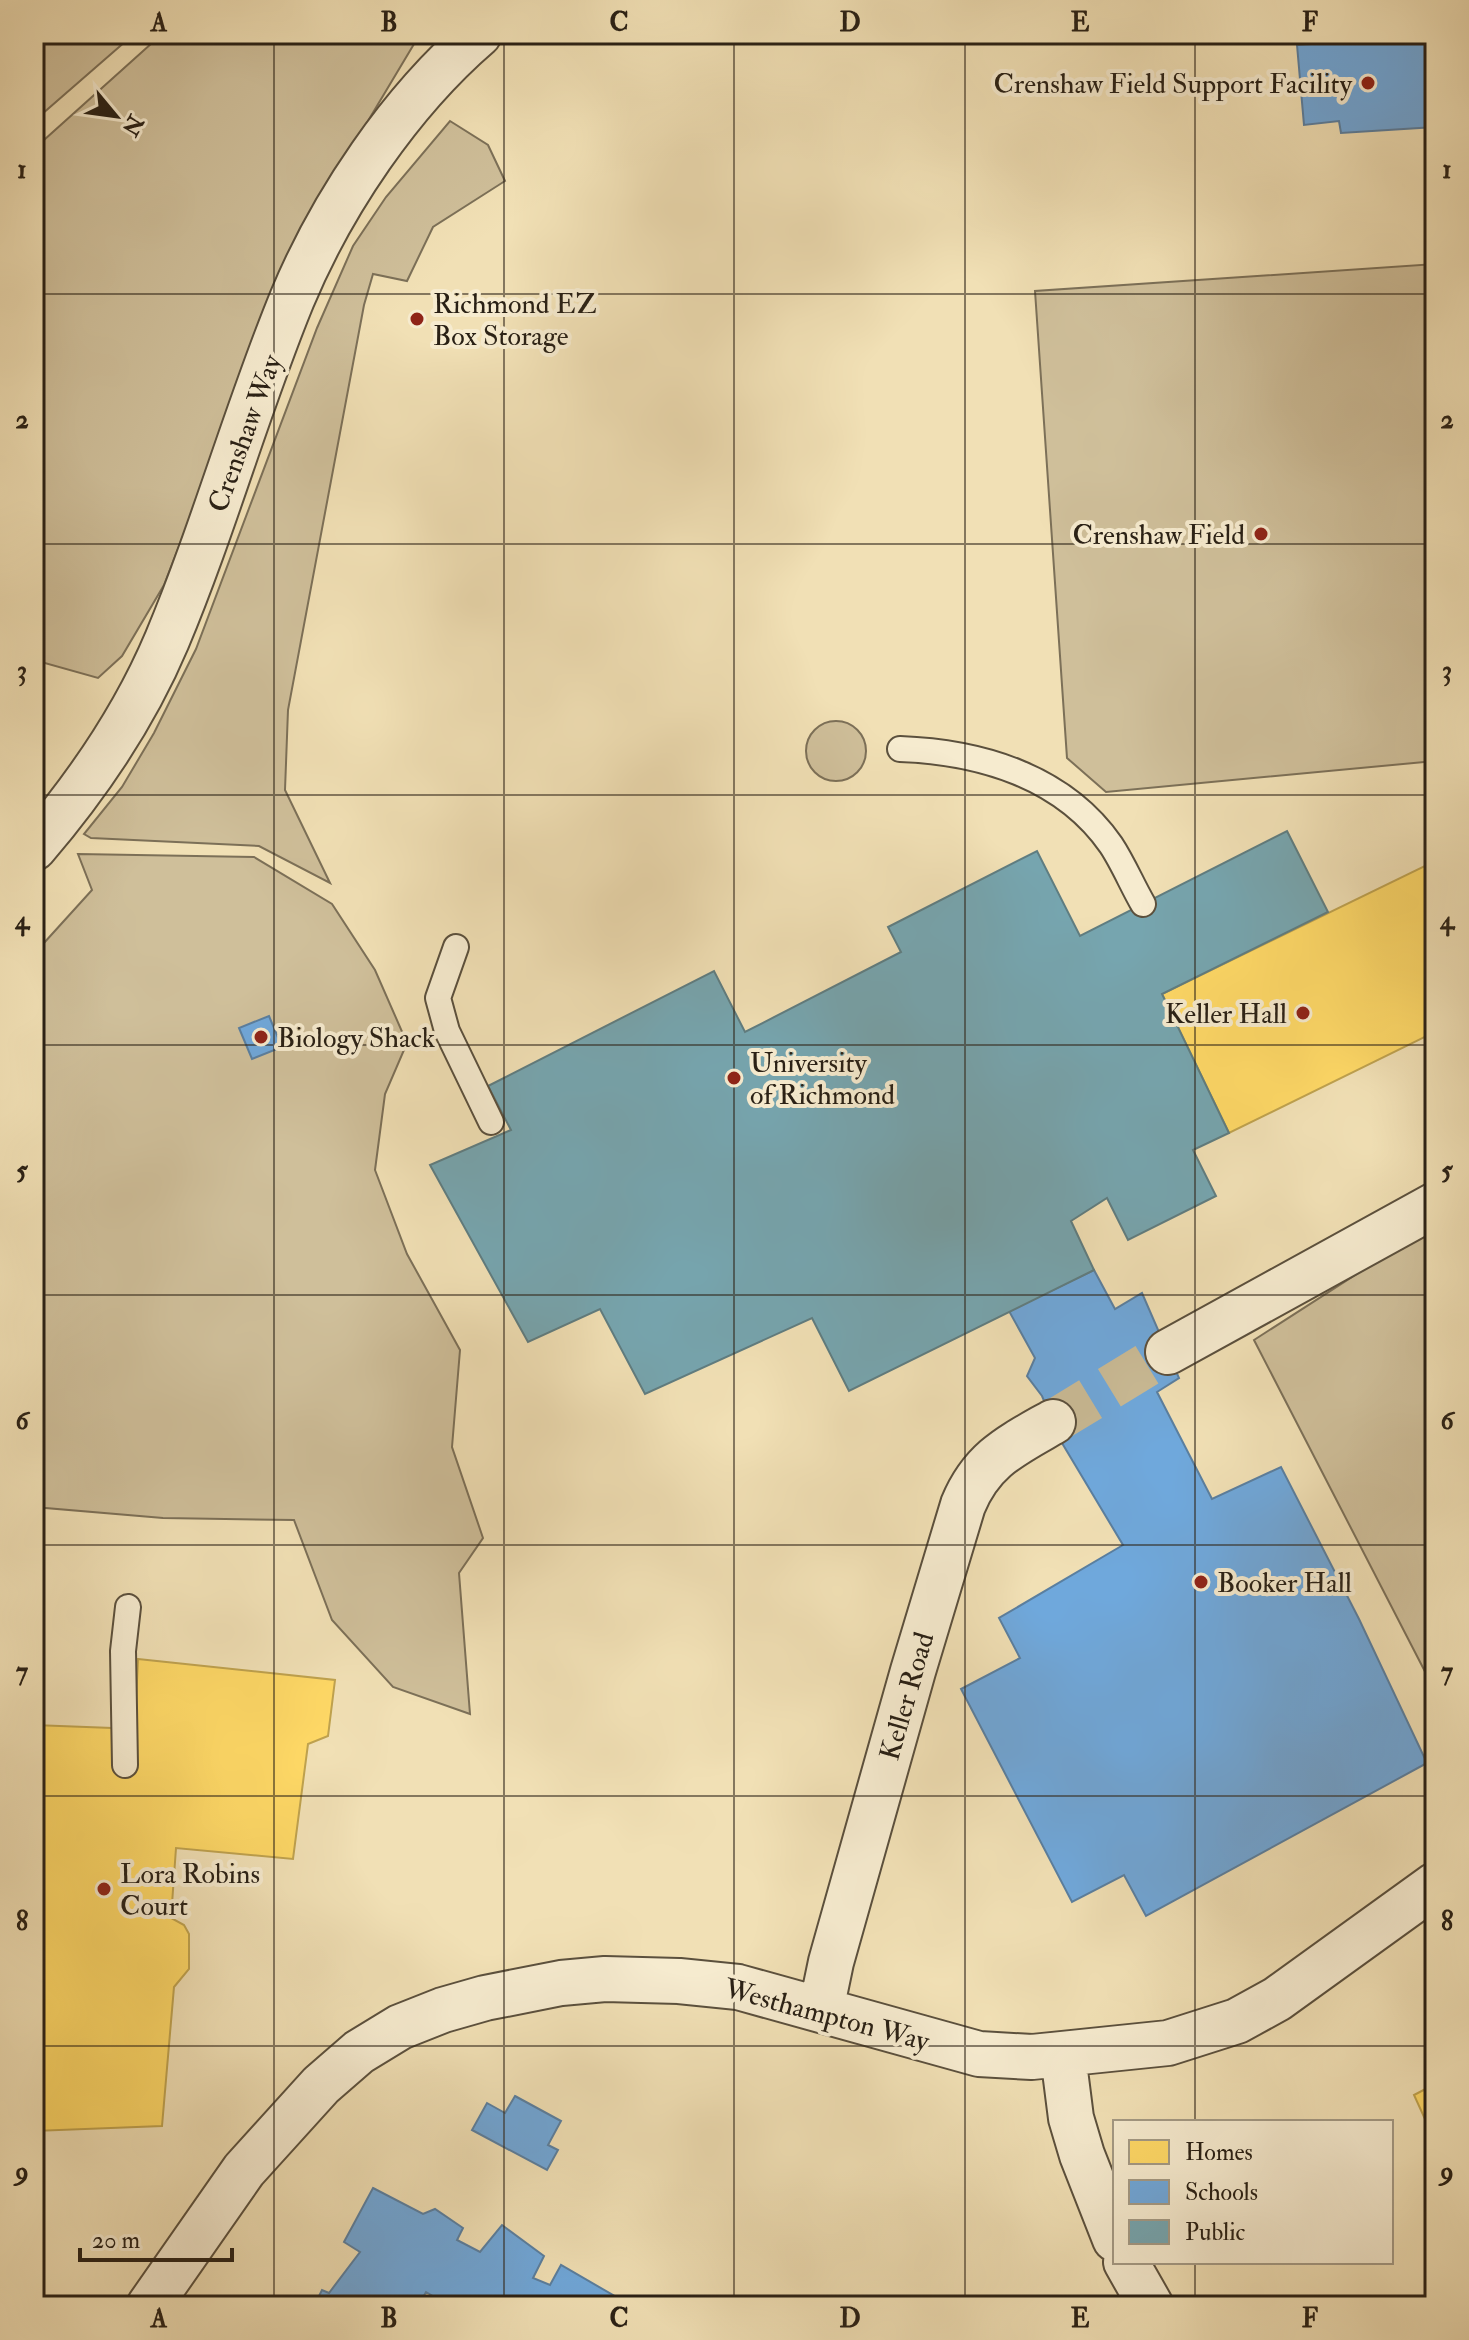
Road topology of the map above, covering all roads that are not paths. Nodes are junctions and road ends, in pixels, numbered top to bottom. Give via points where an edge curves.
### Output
1 (479, 34) edge
2 (900, 749) dead end
3 (34, 848) edge
4 (1143, 904) dead end
5 (456, 947) dead end
6 (491, 1122) dead end
7 (1435, 1205) edge
8 (1168, 1352) tunnel mouth
9 (1053, 1422) tunnel mouth
10 (128, 1607) dead end
11 (125, 1765) dead end
12 (1435, 1885) edge
13 (821, 2010) junction
14 (1063, 2055) junction
15 (1113, 2234) edge
16 (1127, 2264) edge
17 (149, 2306) edge
18 (1151, 2306) edge

1 - 3 street, Crenshaw Way via 401,116 331,219 292,298 167,642 120,734
2 - 4 lane via 993,762 1041,782 1079,809 1110,844
5 - 6 lane via 438,998 447,1031
7 - 8 street
9 - 13 street, Keller Road via 985,1466 963,1505
10 - 11 lane via 123,1651
12 - 14 street, Westhampton Way via 1311,1977 1237,2021 1168,2043
13 - 14 street, Westhampton Way via 979,2054
13 - 17 street, Westhampton Way via 738,1987 605,1979 485,1998 400,2027 359,2052 283,2125 244,2170
14 - 15 street via 1071,2118
16 - 18 street

